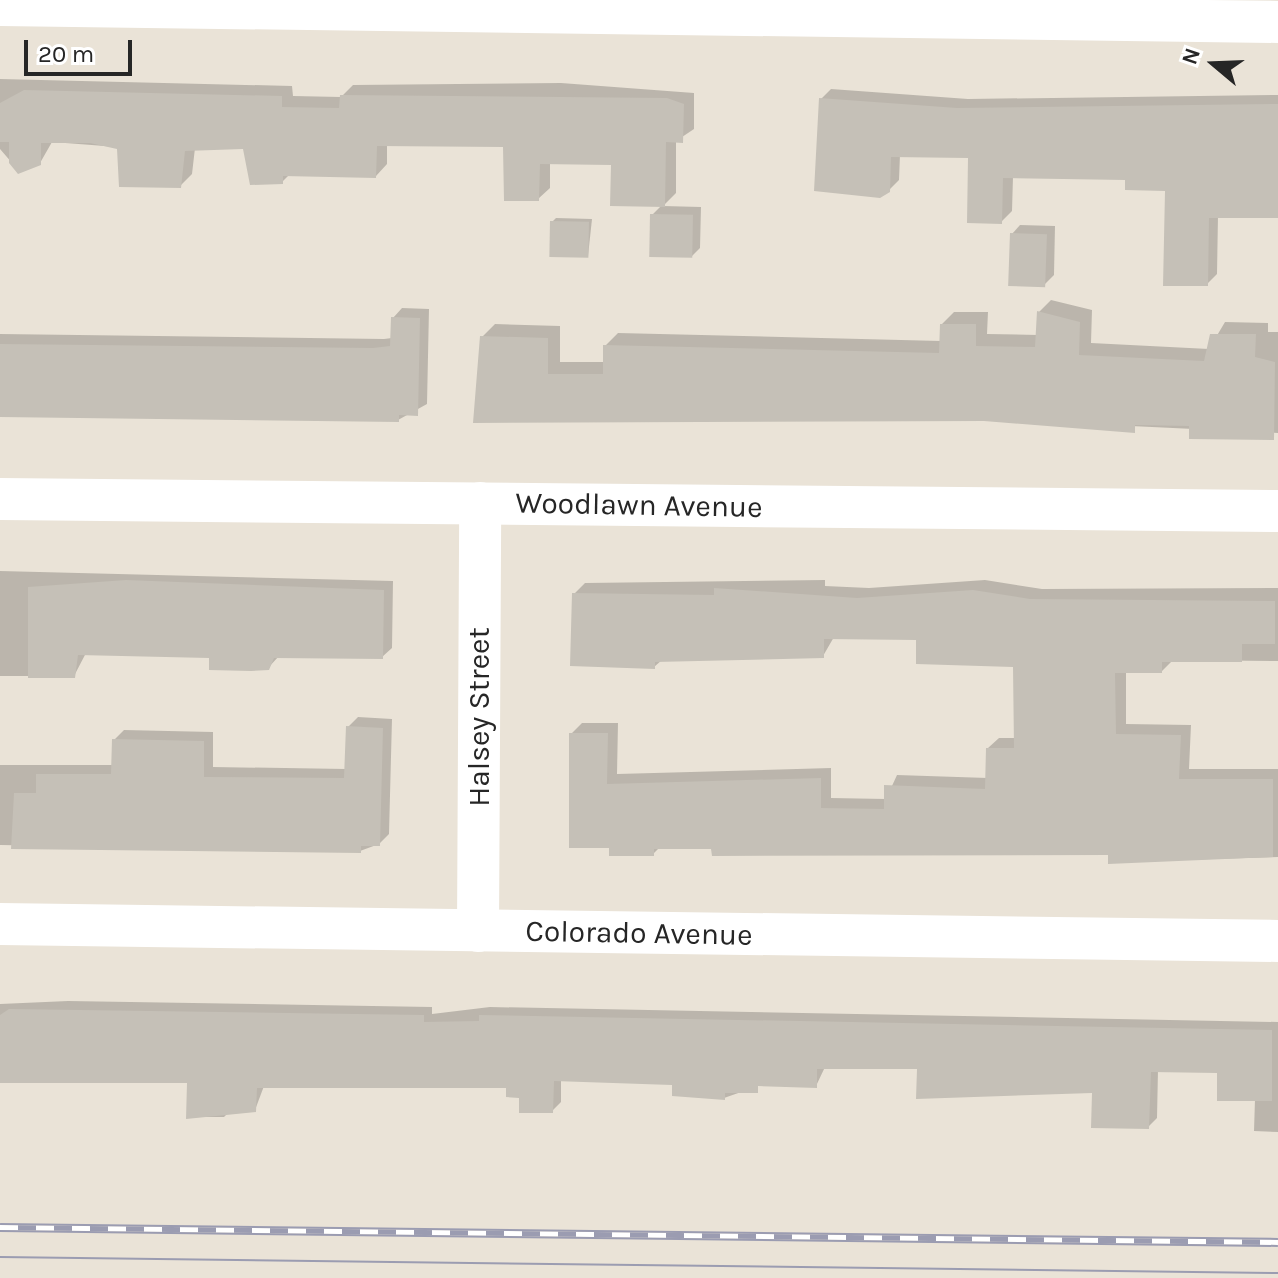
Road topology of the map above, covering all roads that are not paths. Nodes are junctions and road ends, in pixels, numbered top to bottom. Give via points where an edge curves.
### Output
1 (0, 5) edge
2 (1278, 22) edge
3 (0, 499) edge
4 (480, 503) junction
5 (1278, 511) edge
6 (0, 924) edge
7 (478, 931) junction
8 (1278, 941) edge

1 - 2 street
3 - 4 street, Woodlawn Avenue
4 - 5 street, Woodlawn Avenue
4 - 7 street, Halsey Street
6 - 7 street, Colorado Avenue
7 - 8 street, Colorado Avenue

